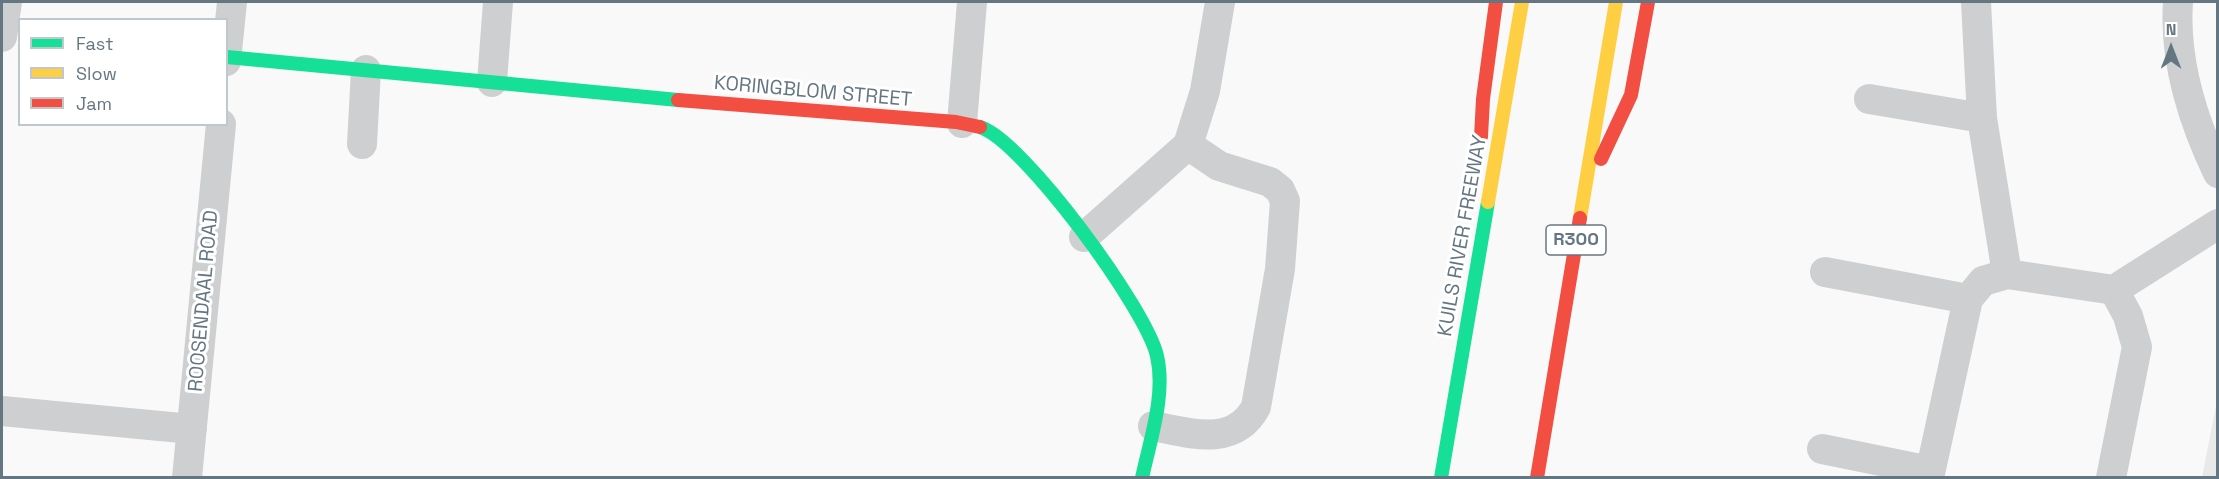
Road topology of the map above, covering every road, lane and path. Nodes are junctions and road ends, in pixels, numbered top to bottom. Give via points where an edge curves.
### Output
1 (7, 2) edge
2 (232, 2) edge
3 (498, 2) edge
4 (972, 2) edge
5 (1220, 2) edge
6 (1496, 2) edge
7 (1522, 2) edge
8 (1616, 2) edge
9 (1648, 2) edge
10 (1976, 2) edge
11 (2178, 2) edge
12 (2, 37) edge
13 (228, 48) edge
14 (228, 59) edge
15 (366, 70) junction
16 (492, 82) junction
17 (1869, 99) dead end
18 (1982, 118) junction
19 (962, 123) junction
20 (220, 126) edge
21 (362, 144) dead end
22 (1188, 145) junction
23 (2217, 173) edge
24 (1583, 197) junction
25 (2217, 224) edge
26 (1084, 237) junction
27 (1825, 272) dead end
28 (1477, 274) junction
29 (2007, 274) junction
30 (2114, 290) junction
31 (1968, 298) junction
32 (2, 411) edge
33 (1152, 426) junction
34 (192, 429) junction
35 (1821, 449) dead end
36 (1930, 474) edge
37 (187, 477) edge
38 (1142, 477) edge
39 (1441, 477) edge
40 (1537, 477) edge
41 (2111, 477) edge

1 - 12 street
2 - 13 street
3 - 16 street
4 - 19 street
5 - 22 street via 1205,91
6 - 28 main road via 1483,99
7 - 28 main road, KUILS RIVER FREEWAY
8 - 24 main road, R300
9 - 24 main road via 1631,95
10 - 18 street
11 - 23 street via 2182,64 2195,118
14 - 15 main road, KORINGBLOM STREET
15 - 16 main road, KORINGBLOM STREET
15 - 21 street
16 - 19 main road, KORINGBLOM STREET
17 - 18 street
18 - 29 street
19 - 26 main road, KORINGBLOM STREET via 980,127 1007,143
20 - 34 street, ROOSENDAAL ROAD
22 - 26 street
22 - 33 street via 1219,166 1270,182 1280,190 1285,201 1280,269 1256,407 1251,416 1222,434
24 - 40 main road, R300
25 - 30 street
26 - 33 main road, KORINGBLOM STREET via 1137,310 1154,342 1158,375
27 - 31 street
28 - 39 main road, KUILS RIVER FREEWAY
29 - 30 street
29 - 31 street via 1983,281
30 - 41 street via 2128,316 2137,347
31 - 36 street
32 - 34 street
33 - 38 main road, KORINGBLOM STREET
34 - 37 street, ROOSENDAAL ROAD
35 - 36 street

